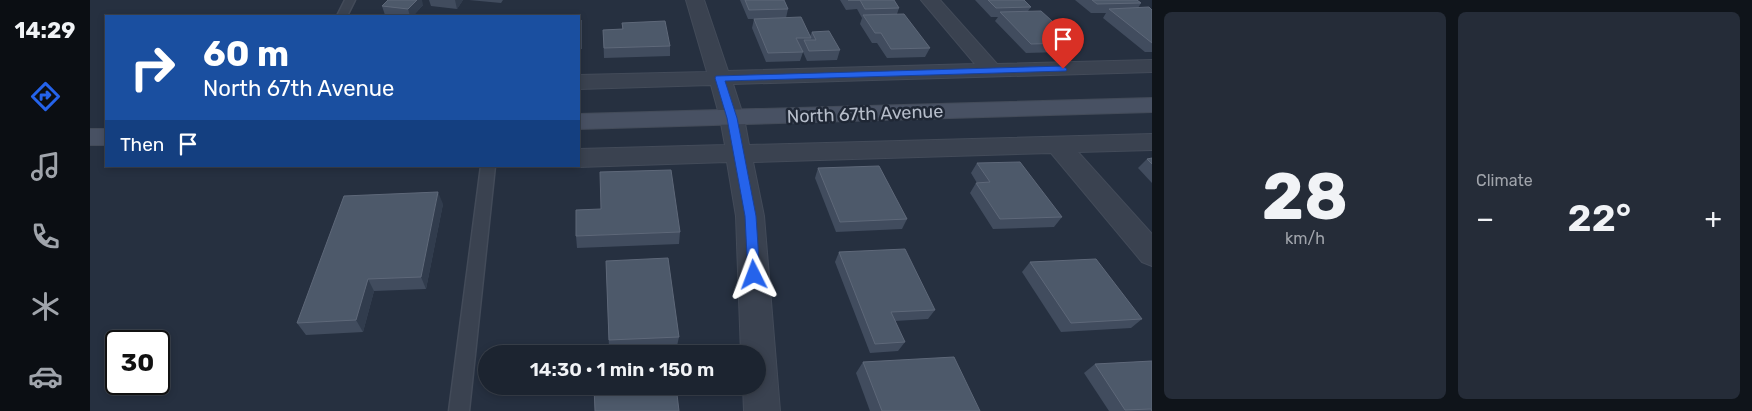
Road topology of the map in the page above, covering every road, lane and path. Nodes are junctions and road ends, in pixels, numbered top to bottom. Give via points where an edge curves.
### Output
1 (350, 0) edge
2 (695, 0) edge
3 (930, 0) edge
4 (342, 15) edge
5 (1152, 66) edge
6 (992, 71) junction
7 (720, 78) junction
8 (580, 82) edge
9 (1152, 105) edge
10 (732, 118) junction
11 (580, 122) edge
12 (90, 137) edge
13 (105, 137) edge
14 (1152, 142) edge
15 (1058, 145) junction
16 (738, 154) junction
17 (580, 158) edge
18 (488, 167) edge
19 (1152, 254) edge
20 (459, 411) edge
21 (762, 411) edge

1 - 4 lane
2 - 7 street
3 - 6 street
5 - 6 street
6 - 7 street
7 - 8 street
7 - 10 street
9 - 10 main road, North 67th Avenue
10 - 11 main road, North 67th Avenue
10 - 16 street
12 - 13 main road
14 - 15 street, North 67th Avenue
15 - 16 street, North 67th Avenue
15 - 19 street
16 - 17 street, North 67th Avenue
16 - 21 street via 750,216
18 - 20 lane

